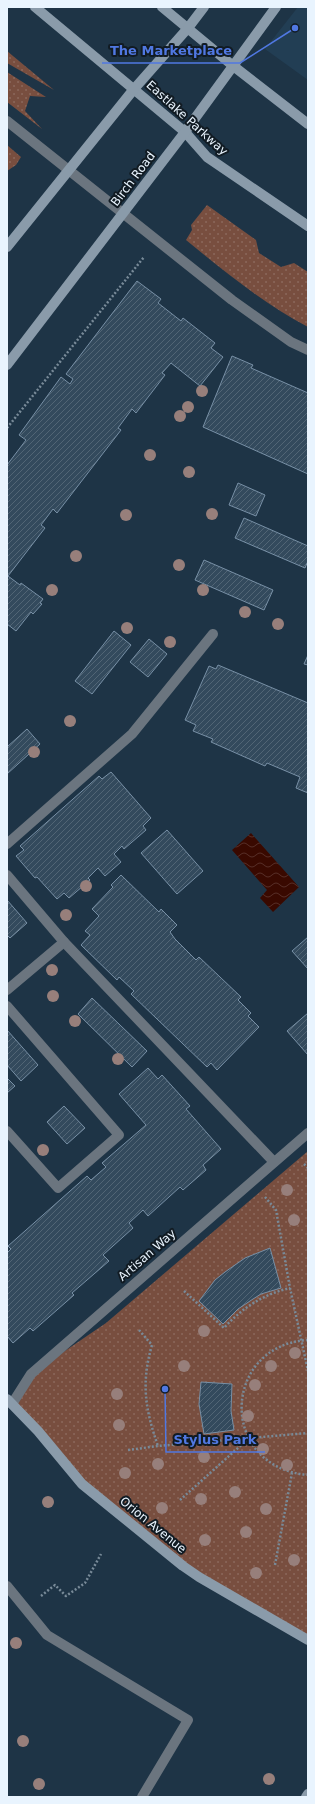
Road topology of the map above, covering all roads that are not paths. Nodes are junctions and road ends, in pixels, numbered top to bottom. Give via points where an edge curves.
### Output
1 (35, 7) edge
2 (162, 7) edge
3 (204, 7) edge
4 (276, 7) edge
5 (188, 28) junction
6 (232, 65) junction
7 (134, 89) junction
8 (7, 121) edge
9 (308, 124) edge
10 (185, 132) junction
11 (68, 171) junction
12 (122, 214) junction
13 (308, 226) edge
14 (7, 247) edge
15 (308, 350) edge
16 (7, 365) edge
17 (213, 634) dead end
18 (7, 844) edge
19 (7, 875) edge
20 (64, 942) junction
21 (7, 990) edge
22 (7, 1006) edge
23 (7, 1131) edge
24 (308, 1133) edge
25 (274, 1162) junction
26 (8, 1404) edge
27 (7, 1586) edge
28 (308, 1640) edge
29 (308, 1794) edge
30 (142, 1797) edge
31 (306, 1797) edge

1 - 7 main road, Eastlake Parkway
2 - 5 main road
3 - 5 main road
4 - 6 main road, Birch Road
5 - 6 main road
5 - 7 main road
6 - 9 main road
6 - 10 main road, Birch Road
7 - 10 main road, Eastlake Parkway
7 - 11 main road
8 - 11 street
10 - 12 main road, Birch Road
10 - 13 main road, Eastlake Parkway via 207,157
11 - 12 street
11 - 14 main road
12 - 15 street via 232,300 292,342
12 - 16 main road, Birch Road
17 - 18 street via 132,734
19 - 20 street
20 - 21 street
20 - 25 street
22 - 23 street via 119,1135 58,1188
24 - 25 street, Artisan Way
25 - 26 street, Artisan Way via 31,1374
26 - 28 main road, Orion Avenue via 38,1431 82,1484 183,1566
27 - 30 street via 47,1634 188,1720
29 - 31 main road

